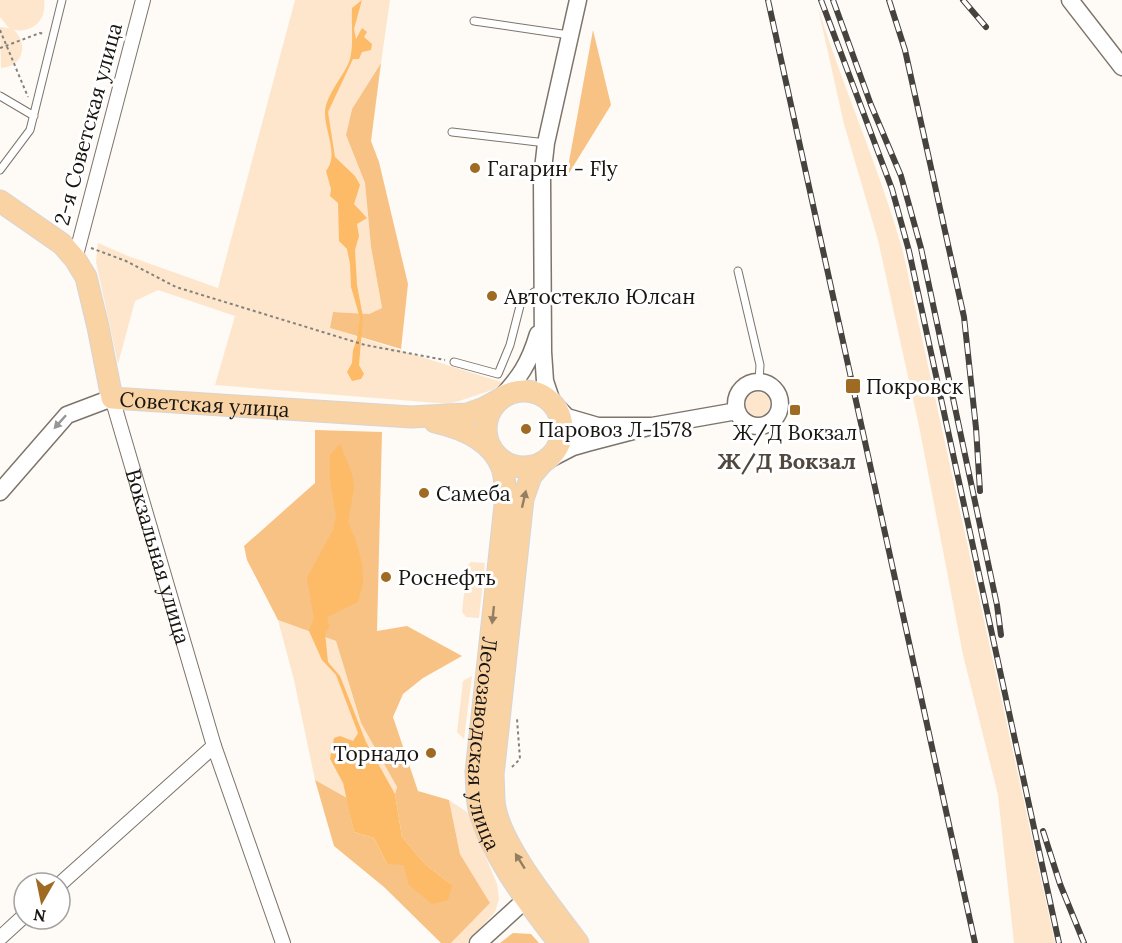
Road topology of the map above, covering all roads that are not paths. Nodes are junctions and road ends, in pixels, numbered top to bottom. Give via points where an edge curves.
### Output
1 (62, 0) edge
2 (143, 0) edge
3 (578, 0) edge
4 (1071, 0) edge
5 (474, 21) dead end
6 (569, 35) junction
7 (1121, 65) edge
8 (0, 96) edge
9 (34, 115) junction
10 (452, 132) dead end
11 (546, 143) junction
12 (0, 170) edge
13 (0, 201) edge
14 (77, 252) junction
15 (738, 271) dead end
16 (544, 291) junction
17 (544, 316) junction
18 (454, 362) road end
19 (759, 381) junction
20 (112, 398) junction
21 (499, 400) junction
22 (552, 402) junction
23 (737, 411) junction
24 (411, 417) junction
25 (652, 426) junction
26 (496, 454) junction
27 (542, 463) junction
28 (0, 492) edge
29 (214, 746) junction
30 (72, 873) edge
31 (532, 894) junction
32 (12, 927) edge
33 (0, 938) edge
34 (283, 943) edge
35 (478, 943) edge
36 (559, 943) edge
37 (578, 943) edge

1 - 9 lane
2 - 14 street, 2-я Советская улица
3 - 6 street
4 - 7 street
5 - 6 lane
6 - 11 street
8 - 9 lane
9 - 12 lane via 30,130
10 - 11 lane
11 - 16 street via 542,178
13 - 14 main road, Вокзальная улица
14 - 20 main road, Вокзальная улица
15 - 19 lane via 760,364
16 - 17 street
16 - 18 lane via 534,292 521,302 498,374
17 - 21 street via 520,377
17 - 22 street via 545,381
19 - 23 street via 740,391
19 - 23 street via 778,393 781,405 775,418 756,426
20 - 24 main road, Советская улица
20 -> 28 street, Советская улица via 67,415
20 - 29 street, Вокзальная улица
21 - 22 main road via 509,393 528,390
21 - 24 main road, Советская улица via 467,414
21 - 26 main road via 486,426 488,441
22 - 25 street via 567,417 580,422
22 - 27 main road via 560,413 563,433 558,448
23 - 25 street
24 - 26 main road, Советская улица via 451,425 482,441
25 - 27 street via 573,447
26 - 27 main road via 518,467
26 -> 31 main road, Лесозаводская улица via 506,496 476,772 479,811 493,848
31 -> 27 main road, Лесозаводская улица via 495,810 493,776 523,499 531,476
29 - 30 street
29 - 34 street, Вокзальная улица
31 - 35 street
31 - 36 main road, Лесозаводская улица
31 - 37 main road, Лесозаводская улица
32 - 33 street

